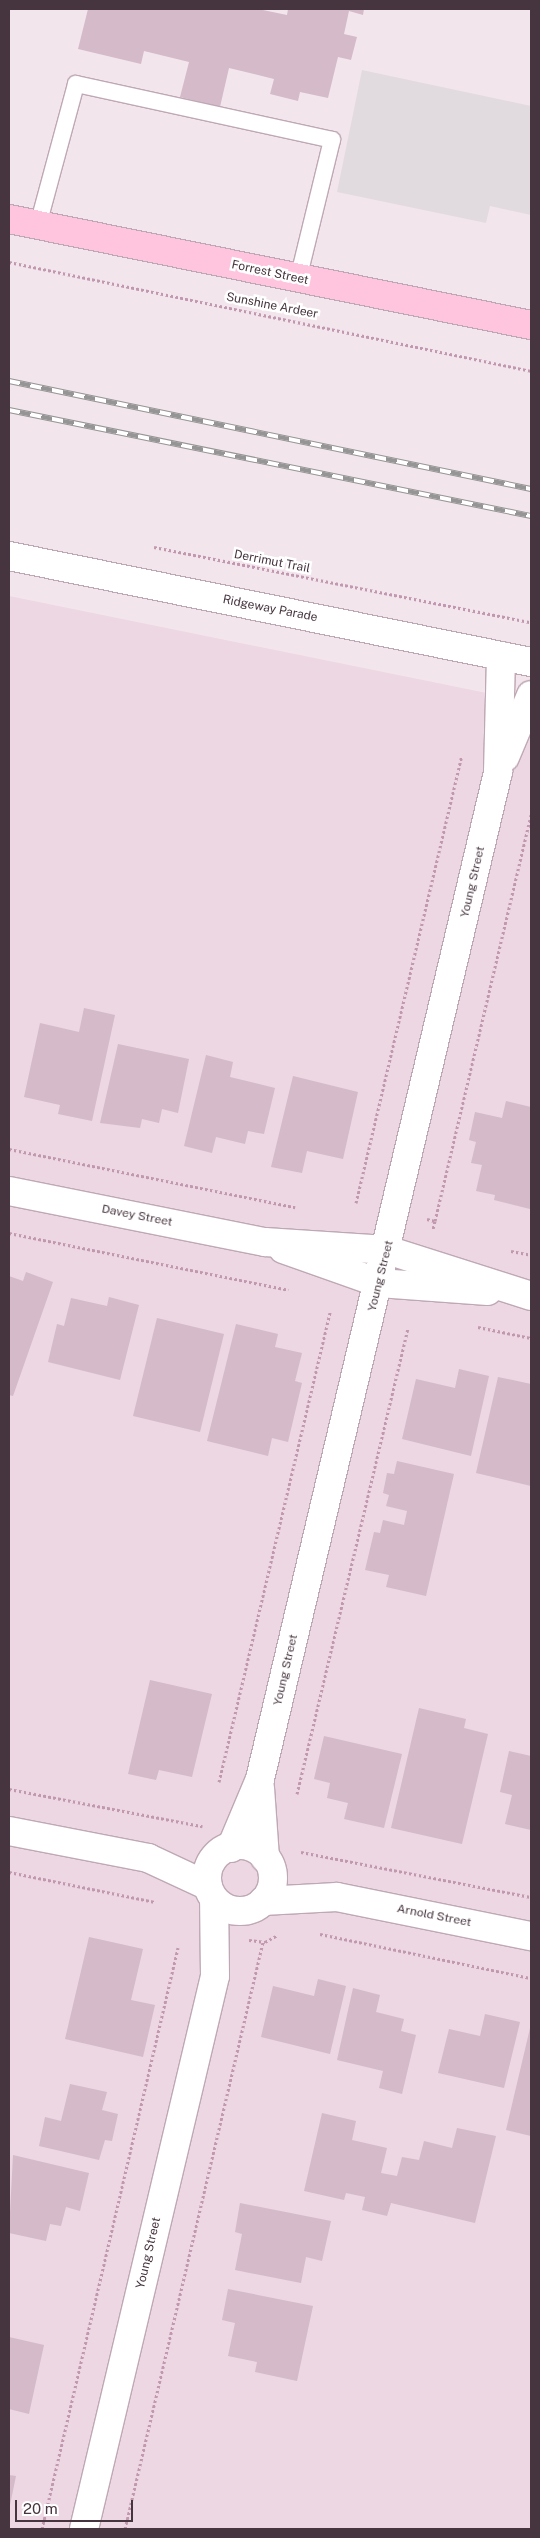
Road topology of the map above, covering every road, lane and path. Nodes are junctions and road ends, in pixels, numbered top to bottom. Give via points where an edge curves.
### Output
1 (9, 219) edge
2 (38, 225) junction
3 (9, 262) edge
4 (298, 279) junction
5 (531, 325) edge
6 (531, 371) edge
7 (144, 546) dead end
8 (9, 556) edge
9 (531, 622) edge
10 (501, 656) junction
11 (531, 662) edge
12 (531, 695) edge
13 (462, 752) dead end
14 (498, 772) junction
15 (531, 814) edge
16 (9, 1149) edge
17 (9, 1191) edge
18 (356, 1203) dead end
19 (304, 1209) dead end
20 (435, 1220) dead end
21 (9, 1233) edge
22 (265, 1242) junction
23 (387, 1250) junction
24 (379, 1283) junction
25 (294, 1291) dead end
26 (519, 1294) edge
27 (330, 1311) dead end
28 (408, 1329) dead end
29 (260, 1779) junction
30 (218, 1785) dead end
31 (9, 1789) edge
32 (294, 1804) dead end
33 (209, 1824) dead end
34 (9, 1831) edge
35 (224, 1851) junction
36 (301, 1852) dead end
37 (148, 1858) junction
38 (268, 1862) junction
39 (211, 1893) junction
40 (337, 1897) junction
41 (531, 1898) edge
42 (257, 1905) junction
43 (308, 1932) dead end
44 (531, 1936) edge
45 (263, 1942) dead end
46 (179, 1945) dead end
47 (215, 1976) junction
48 (531, 1978) edge
49 (42, 2529) edge
50 (84, 2529) edge
51 (125, 2529) edge

1 - 2 street, Forrest Street
2 - 4 street, Forrest Street
2 - 4 lane via 76,84 332,140
3 - 6 path, Sunshine Ardeer
4 - 5 street, Forrest Street
7 - 9 path, Derrimut Trail
8 - 10 street, Ridgeway Parade
10 - 11 street, Ridgeway Parade
10 - 14 street, Young Street
12 - 14 street, Young Street
13 - 18 path
14 - 23 street, Young Street
15 - 20 path
16 - 19 path
17 - 22 street, Davey Street
21 - 25 path
22 - 23 street, Davey Street
22 - 24 street, Davey Street
23 - 24 street, Young Street
23 - 26 street, Davey Street
24 - 26 street, Davey Street via 432,1290
24 - 29 street, Young Street
27 - 30 path
28 - 32 path
29 - 35 street, Young Street
29 - 38 street, Young Street
31 - 33 path via 198,1828
34 - 37 street
35 - 37 street
35 - 38 street via 248,1847
35 - 39 street via 207,1875
36 - 41 path
37 - 39 street
38 - 40 street, Arnold Street
38 - 42 street via 271,1887
39 - 42 street via 230,1910
39 - 47 street, Young Street
40 - 42 street, Arnold Street
40 - 44 street, Arnold Street
42 - 47 street, Young Street
43 - 48 path
45 - 51 path
46 - 49 path
47 - 50 street, Young Street

